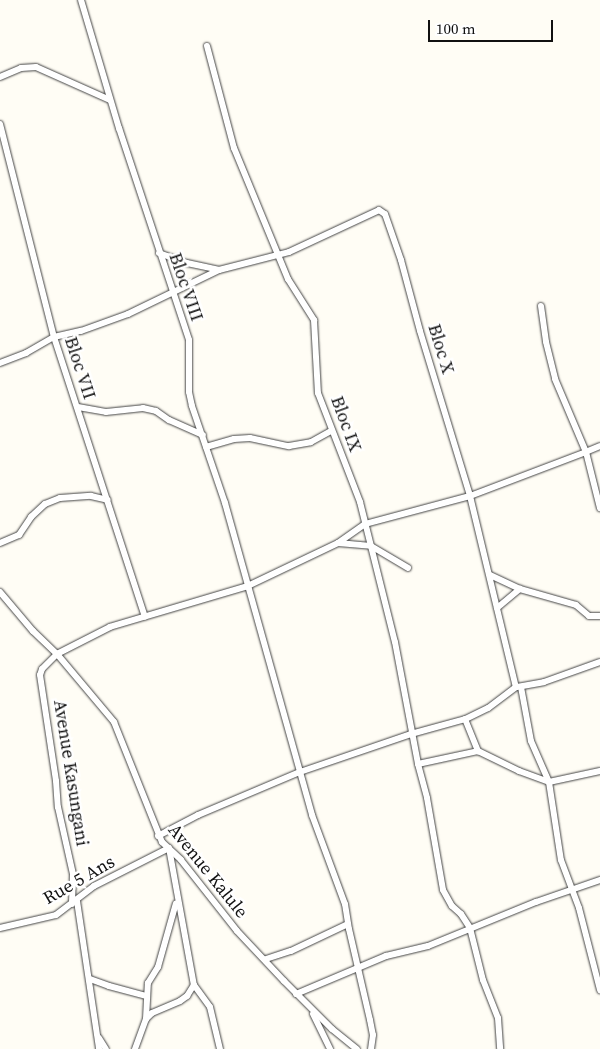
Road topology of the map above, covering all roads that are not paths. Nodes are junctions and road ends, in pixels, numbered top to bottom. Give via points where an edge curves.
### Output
1 (82, 0) edge
2 (207, 46) dead end
3 (0, 77) edge
4 (110, 100) junction
5 (0, 124) edge
6 (158, 253) junction
7 (279, 254) junction
8 (219, 270) junction
9 (172, 294) junction
10 (541, 306) dead end
11 (54, 337) junction
12 (0, 363) edge
13 (78, 407) junction
14 (332, 431) junction
15 (203, 435) junction
16 (600, 446) edge
17 (206, 448) junction
18 (586, 452) junction
19 (470, 496) junction
20 (108, 500) junction
21 (600, 508) edge
22 (365, 524) junction
23 (0, 543) edge
24 (338, 543) junction
25 (371, 546) junction
26 (408, 568) dead end
27 (490, 576) junction
28 (248, 586) junction
29 (520, 589) junction
30 (0, 592) edge
31 (497, 608) junction
32 (600, 616) edge
33 (145, 617) junction
34 (57, 654) junction
35 (600, 662) edge
36 (519, 687) junction
37 (465, 719) junction
38 (411, 734) junction
39 (478, 751) junction
40 (418, 764) junction
41 (600, 771) edge
42 (300, 772) junction
43 (549, 782) junction
44 (158, 836) junction
45 (169, 848) junction
46 (600, 880) edge
47 (573, 889) junction
48 (177, 899) junction
49 (74, 902) junction
50 (348, 924) junction
51 (0, 928) edge
52 (470, 928) junction
53 (266, 959) junction
54 (358, 967) junction
55 (90, 978) junction
56 (194, 985) junction
57 (600, 990) edge
58 (296, 994) junction
59 (147, 996) junction
60 (310, 1008) junction
61 (146, 1019) junction
62 (97, 1035) junction
63 (99, 1049) edge
64 (106, 1049) edge
65 (135, 1049) edge
66 (220, 1049) edge
67 (330, 1049) edge
68 (358, 1049) edge
69 (371, 1049) edge
70 (500, 1049) edge

1 - 4 street, Bloc VIII
2 - 7 street, Bloc IX via 234,148
3 - 4 street via 21,68 36,67
4 - 6 street, Bloc VIII
5 - 11 street, Bloc VII
6 - 8 street
6 - 9 street, Bloc VIII
7 - 8 street
7 - 14 street, Bloc IX via 288,279 314,320 318,393
7 - 19 street, Bloc X via 383,211 401,260
8 - 9 street
9 - 11 street via 81,331
9 - 15 street, Bloc VIII via 190,346 189,392
10 - 18 street via 555,379
11 - 12 street
11 - 13 street, Bloc VII
13 - 15 street via 106,412 143,408 156,411 168,420
13 - 20 street, Bloc VII via 98,479
14 - 17 street via 311,442 289,446 250,438 234,439
14 - 22 street, Bloc IX via 360,502
15 - 17 street, Bloc VIII
16 - 18 street
17 - 28 street, Bloc VIII
18 - 19 street
18 - 21 street
19 - 22 street
19 - 27 street, Bloc X
20 - 23 street via 91,496 60,498 45,504 19,535
20 - 33 street, Bloc VII
22 - 24 street
22 - 25 street, Bloc IX
24 - 25 street
24 - 28 street
25 - 26 street
25 - 38 street, Bloc IX via 395,642
27 - 29 street
27 - 31 street, Bloc X
28 - 33 street
28 - 42 street, Bloc VIII
29 - 31 street
29 - 32 street via 576,605 589,616
30 - 34 street, Avenue Kalule
31 - 36 street, Bloc X
33 - 34 street via 110,627
34 - 44 street, Avenue Kalule via 114,722
34 - 49 street, Avenue Kasungani via 42,668 40,675 58,807 73,874
35 - 36 street via 544,682
36 - 37 street
36 - 43 street, Bloc X via 531,742
37 - 38 street
37 - 39 street
38 - 40 street, Bloc IX
38 - 42 street
39 - 40 street
39 - 43 street
40 - 52 street, Bloc IX via 443,890
41 - 43 street
42 - 44 street via 198,815
42 - 50 street, Bloc VIII via 321,842 345,904
43 - 47 street, Bloc X via 560,860
44 - 45 street, Avenue Kalule
45 - 48 street
45 - 49 street, Rue 5 Ans via 94,886
45 - 53 street, Avenue Kalule via 237,931
46 - 47 street
47 - 52 street
47 - 57 street, Bloc X
48 - 56 street
48 - 59 street via 158,967 148,983
49 - 51 street, Rue 5 Ans via 56,915
49 - 55 street, Avenue Kasungani
50 - 53 street
50 - 54 street, Bloc VIII
52 - 54 street via 428,946 392,954
52 - 70 street via 483,980 498,1018
53 - 58 street, Avenue Kalule
54 - 58 street
54 - 69 street, Bloc VIII via 370,1020
55 - 59 street
55 - 62 street, Avenue Kasungani
56 - 61 street via 180,1001
56 - 66 street via 210,1007
58 - 60 street, Avenue Kalule
59 - 61 street
60 - 67 street
60 - 68 street, Avenue Kalule
61 - 65 street
62 - 63 street
62 - 64 street, Avenue Kasungani

